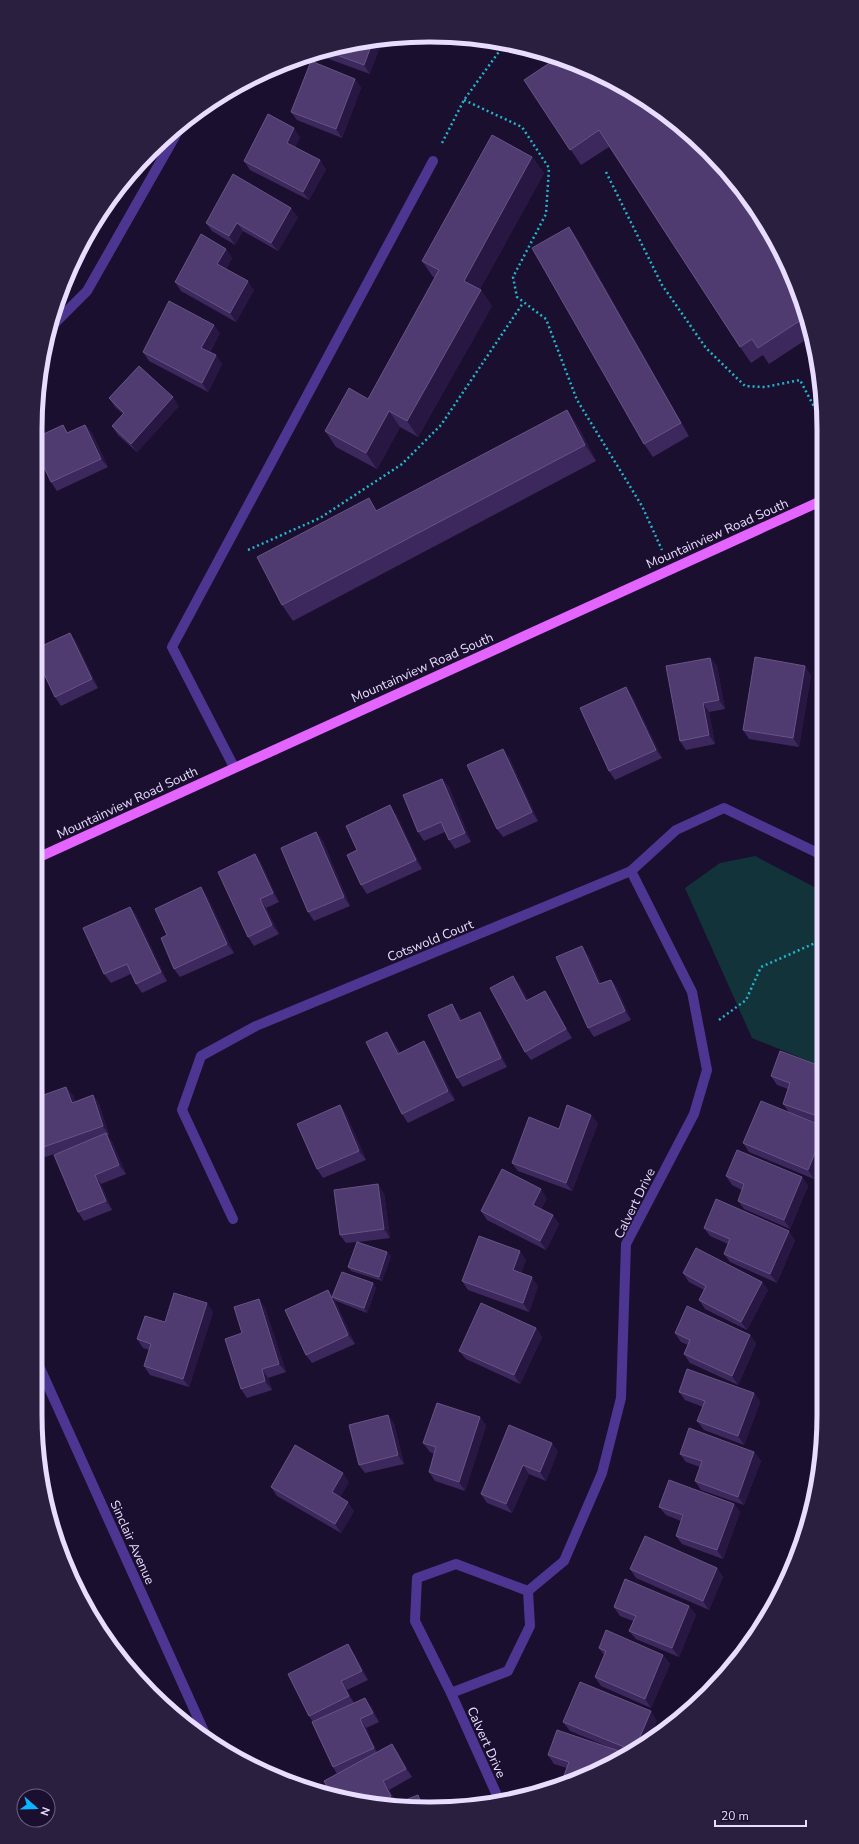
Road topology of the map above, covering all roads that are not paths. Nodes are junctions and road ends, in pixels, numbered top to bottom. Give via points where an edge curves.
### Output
1 (174, 138) edge
2 (433, 161) road end
3 (58, 320) edge
4 (817, 503) edge
5 (234, 767) junction
6 (817, 853) edge
7 (42, 856) edge
8 (631, 872) junction
9 (233, 1220) dead end
10 (42, 1373) edge
11 (528, 1591) junction
12 (451, 1693) junction
13 (203, 1729) edge
14 (497, 1796) edge

1 - 3 street via 87,291
2 - 5 street via 172,647
4 - 5 main road, Mountainview Road South
5 - 7 main road, Mountainview Road South
6 - 8 street, Cotswold Court via 724,808 676,830
8 - 9 street, Cotswold Court via 256,1026 201,1056 182,1110
8 - 11 street, Calvert Drive via 692,992 707,1070 694,1114 626,1244 621,1398 602,1473 564,1561
10 - 13 street, Sinclair Avenue
11 - 12 street via 530,1626 508,1671
11 - 12 street, Calvert Drive via 456,1564 417,1578 415,1621
12 - 14 street, Calvert Drive

